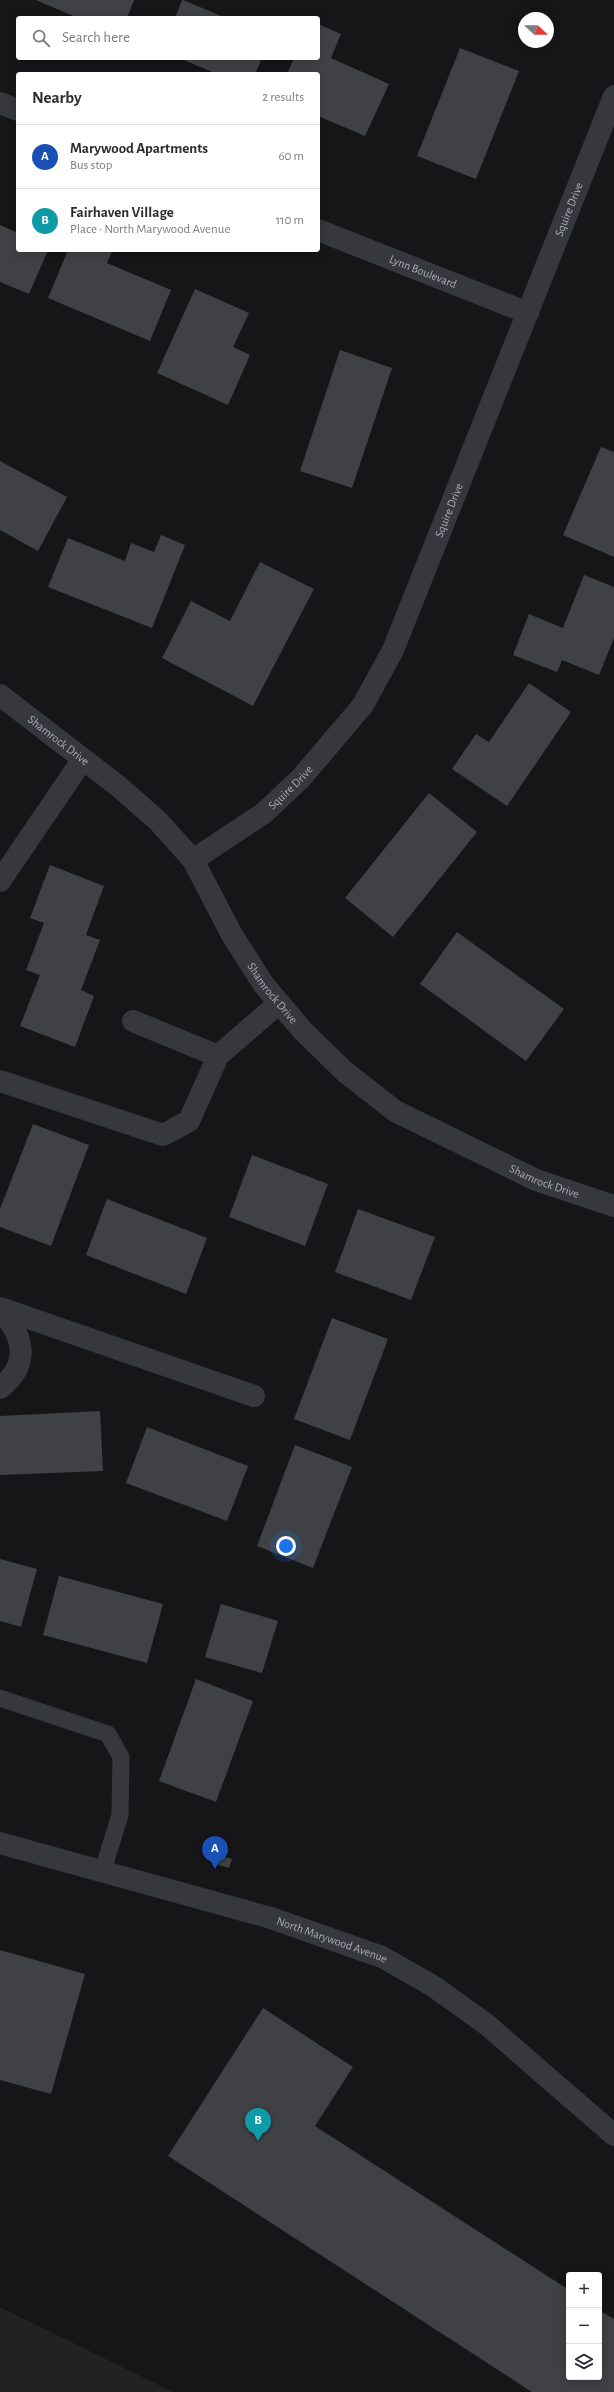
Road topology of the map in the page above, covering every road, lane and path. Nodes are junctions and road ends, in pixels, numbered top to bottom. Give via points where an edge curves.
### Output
1 (614, 96) edge
2 (0, 103) edge
3 (16, 109) edge
4 (320, 231) edge
5 (528, 313) junction
6 (0, 695) edge
7 (83, 758) junction
8 (193, 860) junction
9 (0, 881) edge
10 (279, 1003) junction
11 (133, 1021) dead end
12 (218, 1056) junction
13 (0, 1081) edge
14 (614, 1206) edge
15 (0, 1309) edge
16 (0, 1388) edge
17 (254, 1396) dead end
18 (0, 1698) edge
19 (0, 1843) edge
20 (102, 1873) junction
21 (614, 2135) edge

1 - 5 street, Squire Drive
2 - 3 street
4 - 5 street, Lynn Boulevard
5 - 8 street, Squire Drive via 394,650 363,705 307,772 264,813
6 - 7 street, Shamrock Drive
7 - 8 street, Shamrock Drive via 158,821
7 - 9 street
8 - 10 street, Shamrock Drive via 232,935 264,985
10 - 12 street
10 - 14 street, Shamrock Drive via 344,1071 395,1111 536,1180
11 - 12 street
12 - 13 street via 189,1121 164,1135
15 - 16 street via 20,1336 20,1359
15 - 17 street
18 - 20 lane via 108,1734 121,1757 120,1815
19 - 20 street, North Marywood Avenue
20 - 21 street, North Marywood Avenue via 271,1918 382,1957 433,1986 486,2024

